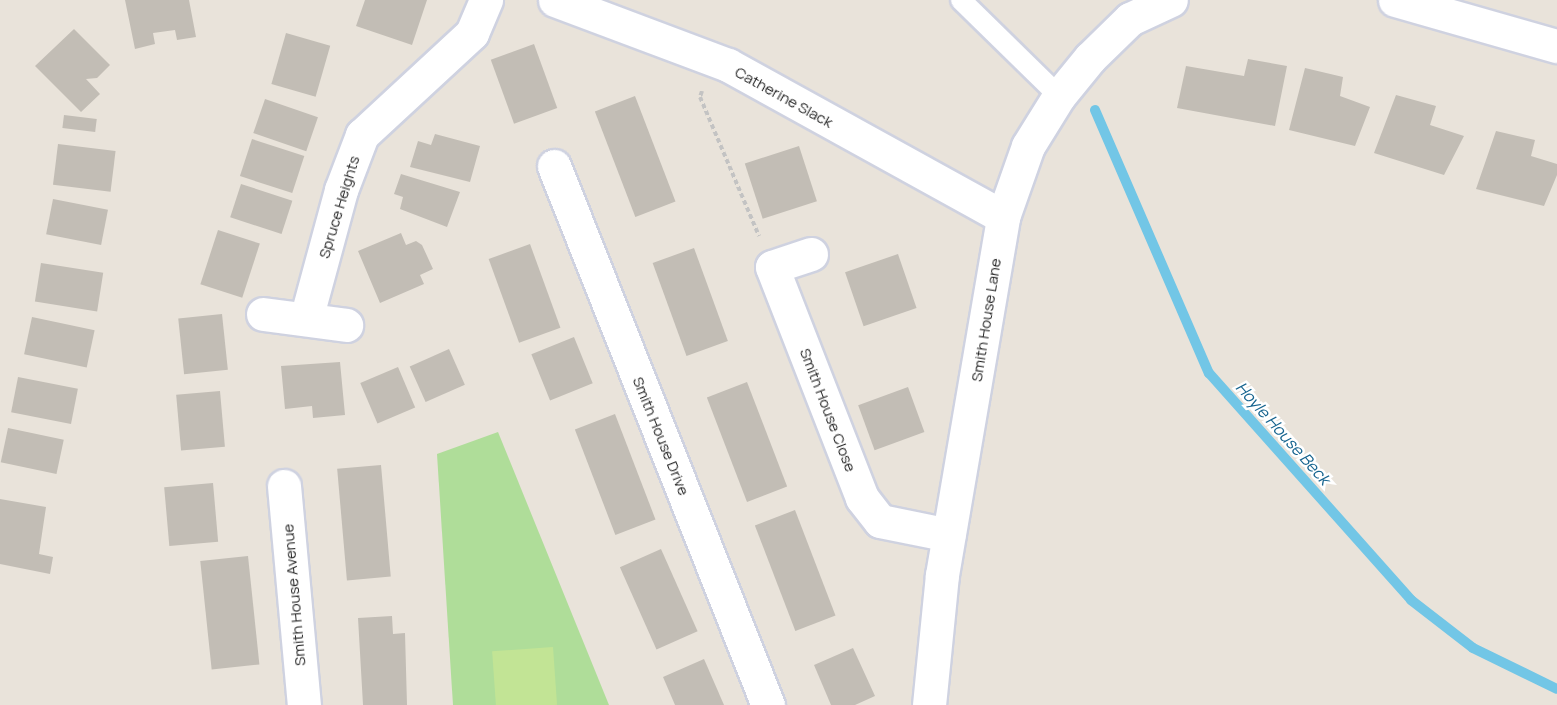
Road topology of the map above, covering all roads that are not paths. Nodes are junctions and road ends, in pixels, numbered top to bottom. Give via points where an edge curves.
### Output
1 (486, 0) edge
2 (555, 0) edge
3 (961, 0) edge
4 (1171, 0) edge
5 (1395, 0) edge
6 (1557, 46) edge
7 (1059, 96) junction
8 (554, 166) dead end
9 (1003, 217) junction
10 (811, 254) dead end
11 (263, 314) dead end
12 (306, 319) junction
13 (346, 325) dead end
14 (284, 486) dead end
15 (949, 535) junction
16 (304, 705) edge
17 (768, 705) edge
18 (929, 705) edge

1 - 12 street, Spruce Heights via 471,33 362,135 341,190
2 - 9 street, Catherine Slack via 712,60
3 - 7 lane
4 - 7 street, Smith House Lane via 1130,19
5 - 6 street
7 - 9 street, Smith House Lane via 1028,146
8 - 17 street, Smith House Drive
9 - 15 street, Smith House Lane
10 - 15 street, Smith House Close via 772,267 862,498 880,521
11 - 12 street
12 - 13 street
14 - 16 street, Smith House Avenue
15 - 18 street, Smith House Lane

